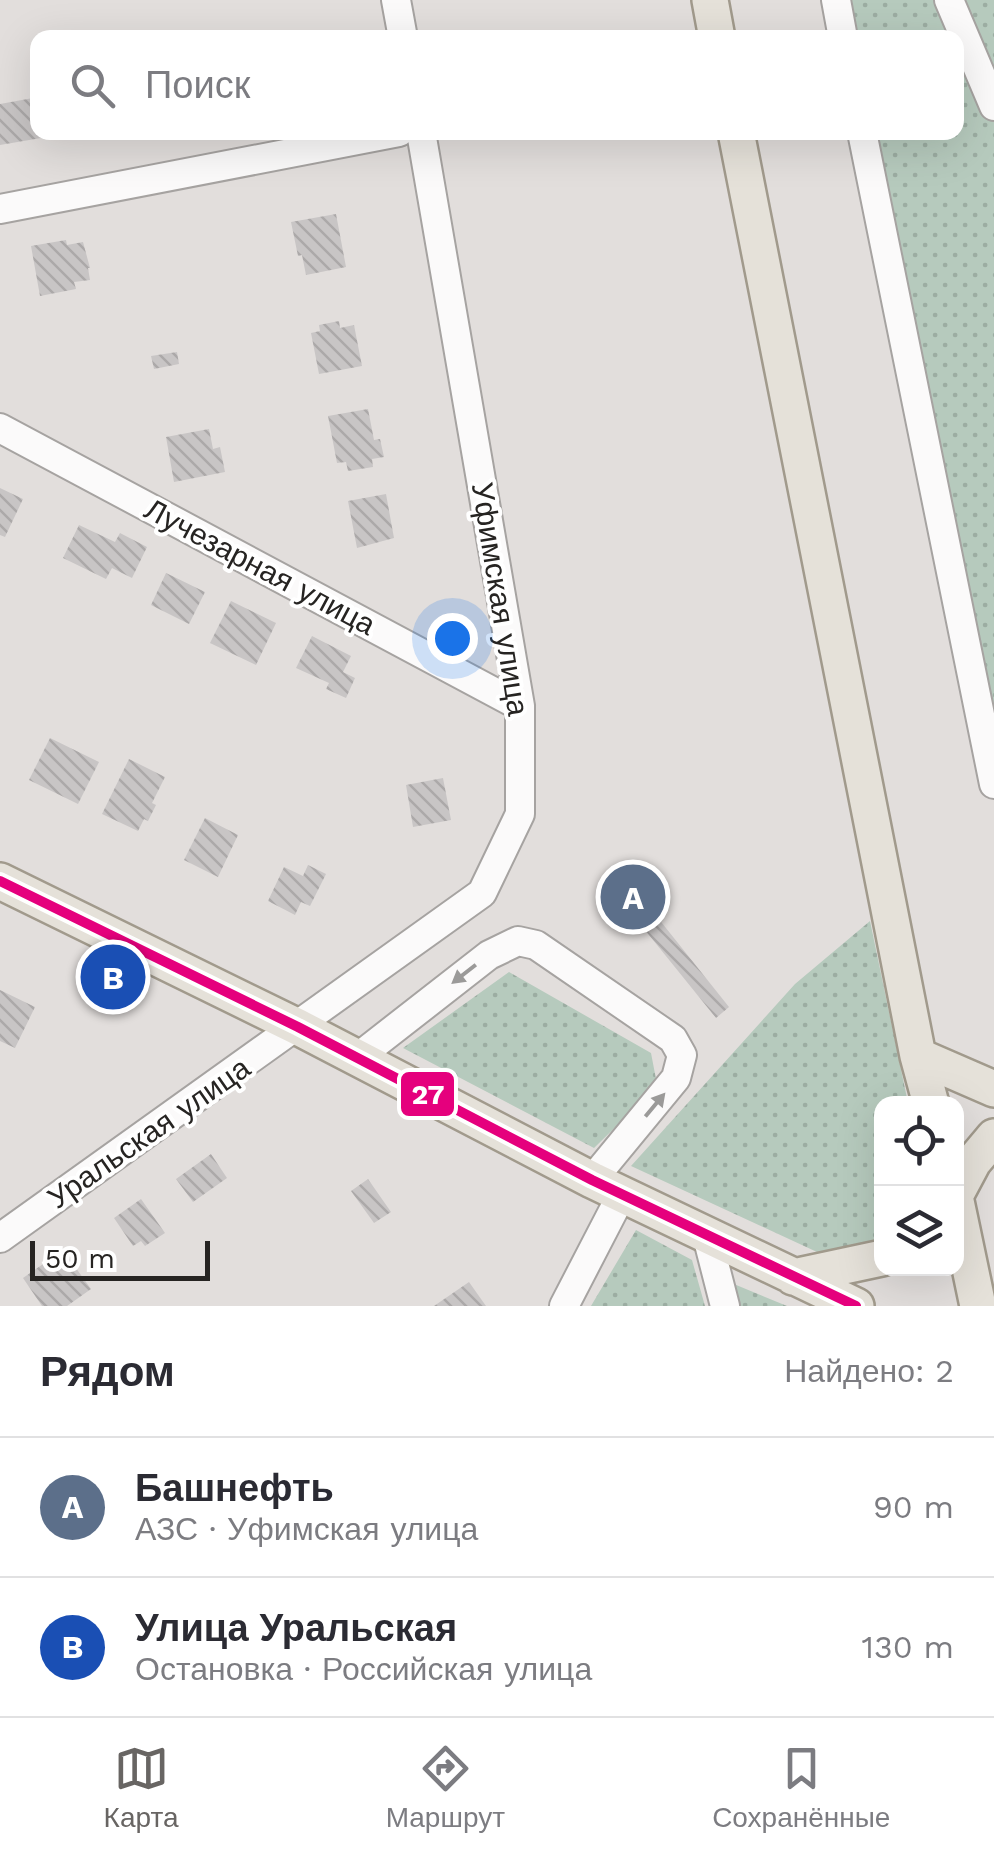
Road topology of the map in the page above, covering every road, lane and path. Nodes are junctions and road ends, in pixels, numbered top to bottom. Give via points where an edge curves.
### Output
1 (396, 0) edge
2 (710, 0) edge
3 (836, 0) edge
4 (949, 0) edge
5 (402, 30) edge
6 (716, 30) edge
7 (842, 30) edge
8 (962, 30) edge
9 (964, 35) edge
10 (994, 106) edge
11 (358, 140) edge
12 (422, 140) edge
13 (738, 140) edge
14 (864, 140) edge
15 (0, 209) edge
16 (0, 428) edge
17 (520, 706) junction
18 (994, 784) edge
19 (0, 880) edge
20 (298, 1028) junction
21 (918, 1056) junction
22 (357, 1058) junction
23 (994, 1090) edge
24 (929, 1096) edge
25 (994, 1137) edge
26 (961, 1186) edge
27 (607, 1187) junction
28 (964, 1217) edge
29 (707, 1236) junction
30 (0, 1238) edge
31 (874, 1260) edge
32 (981, 1261) edge
33 (792, 1277) junction
34 (847, 1305) edge
35 (564, 1306) edge
36 (725, 1306) edge
37 (978, 1306) edge

1 - 5 street
2 - 6 main road
3 - 7 street
4 - 8 street
9 - 10 street
11 - 15 street
12 - 17 street, Уфимская улица
13 - 21 main road
14 - 18 street
16 - 17 street, Лучезарная улица
17 - 20 street, Уфимская улица via 520,814 482,894
19 - 20 main road
20 - 22 main road
20 - 30 street, Уральская улица
21 - 23 main road
21 - 24 main road
22 - 27 main road
27 -> 22 street via 676,1078 682,1055 673,1039 536,945 518,941 489,955
25 - 26 main road
27 - 29 main road
27 - 35 street
28 - 32 main road
29 - 33 main road
29 - 36 street
31 - 33 main road
32 - 37 main road
33 - 34 main road

